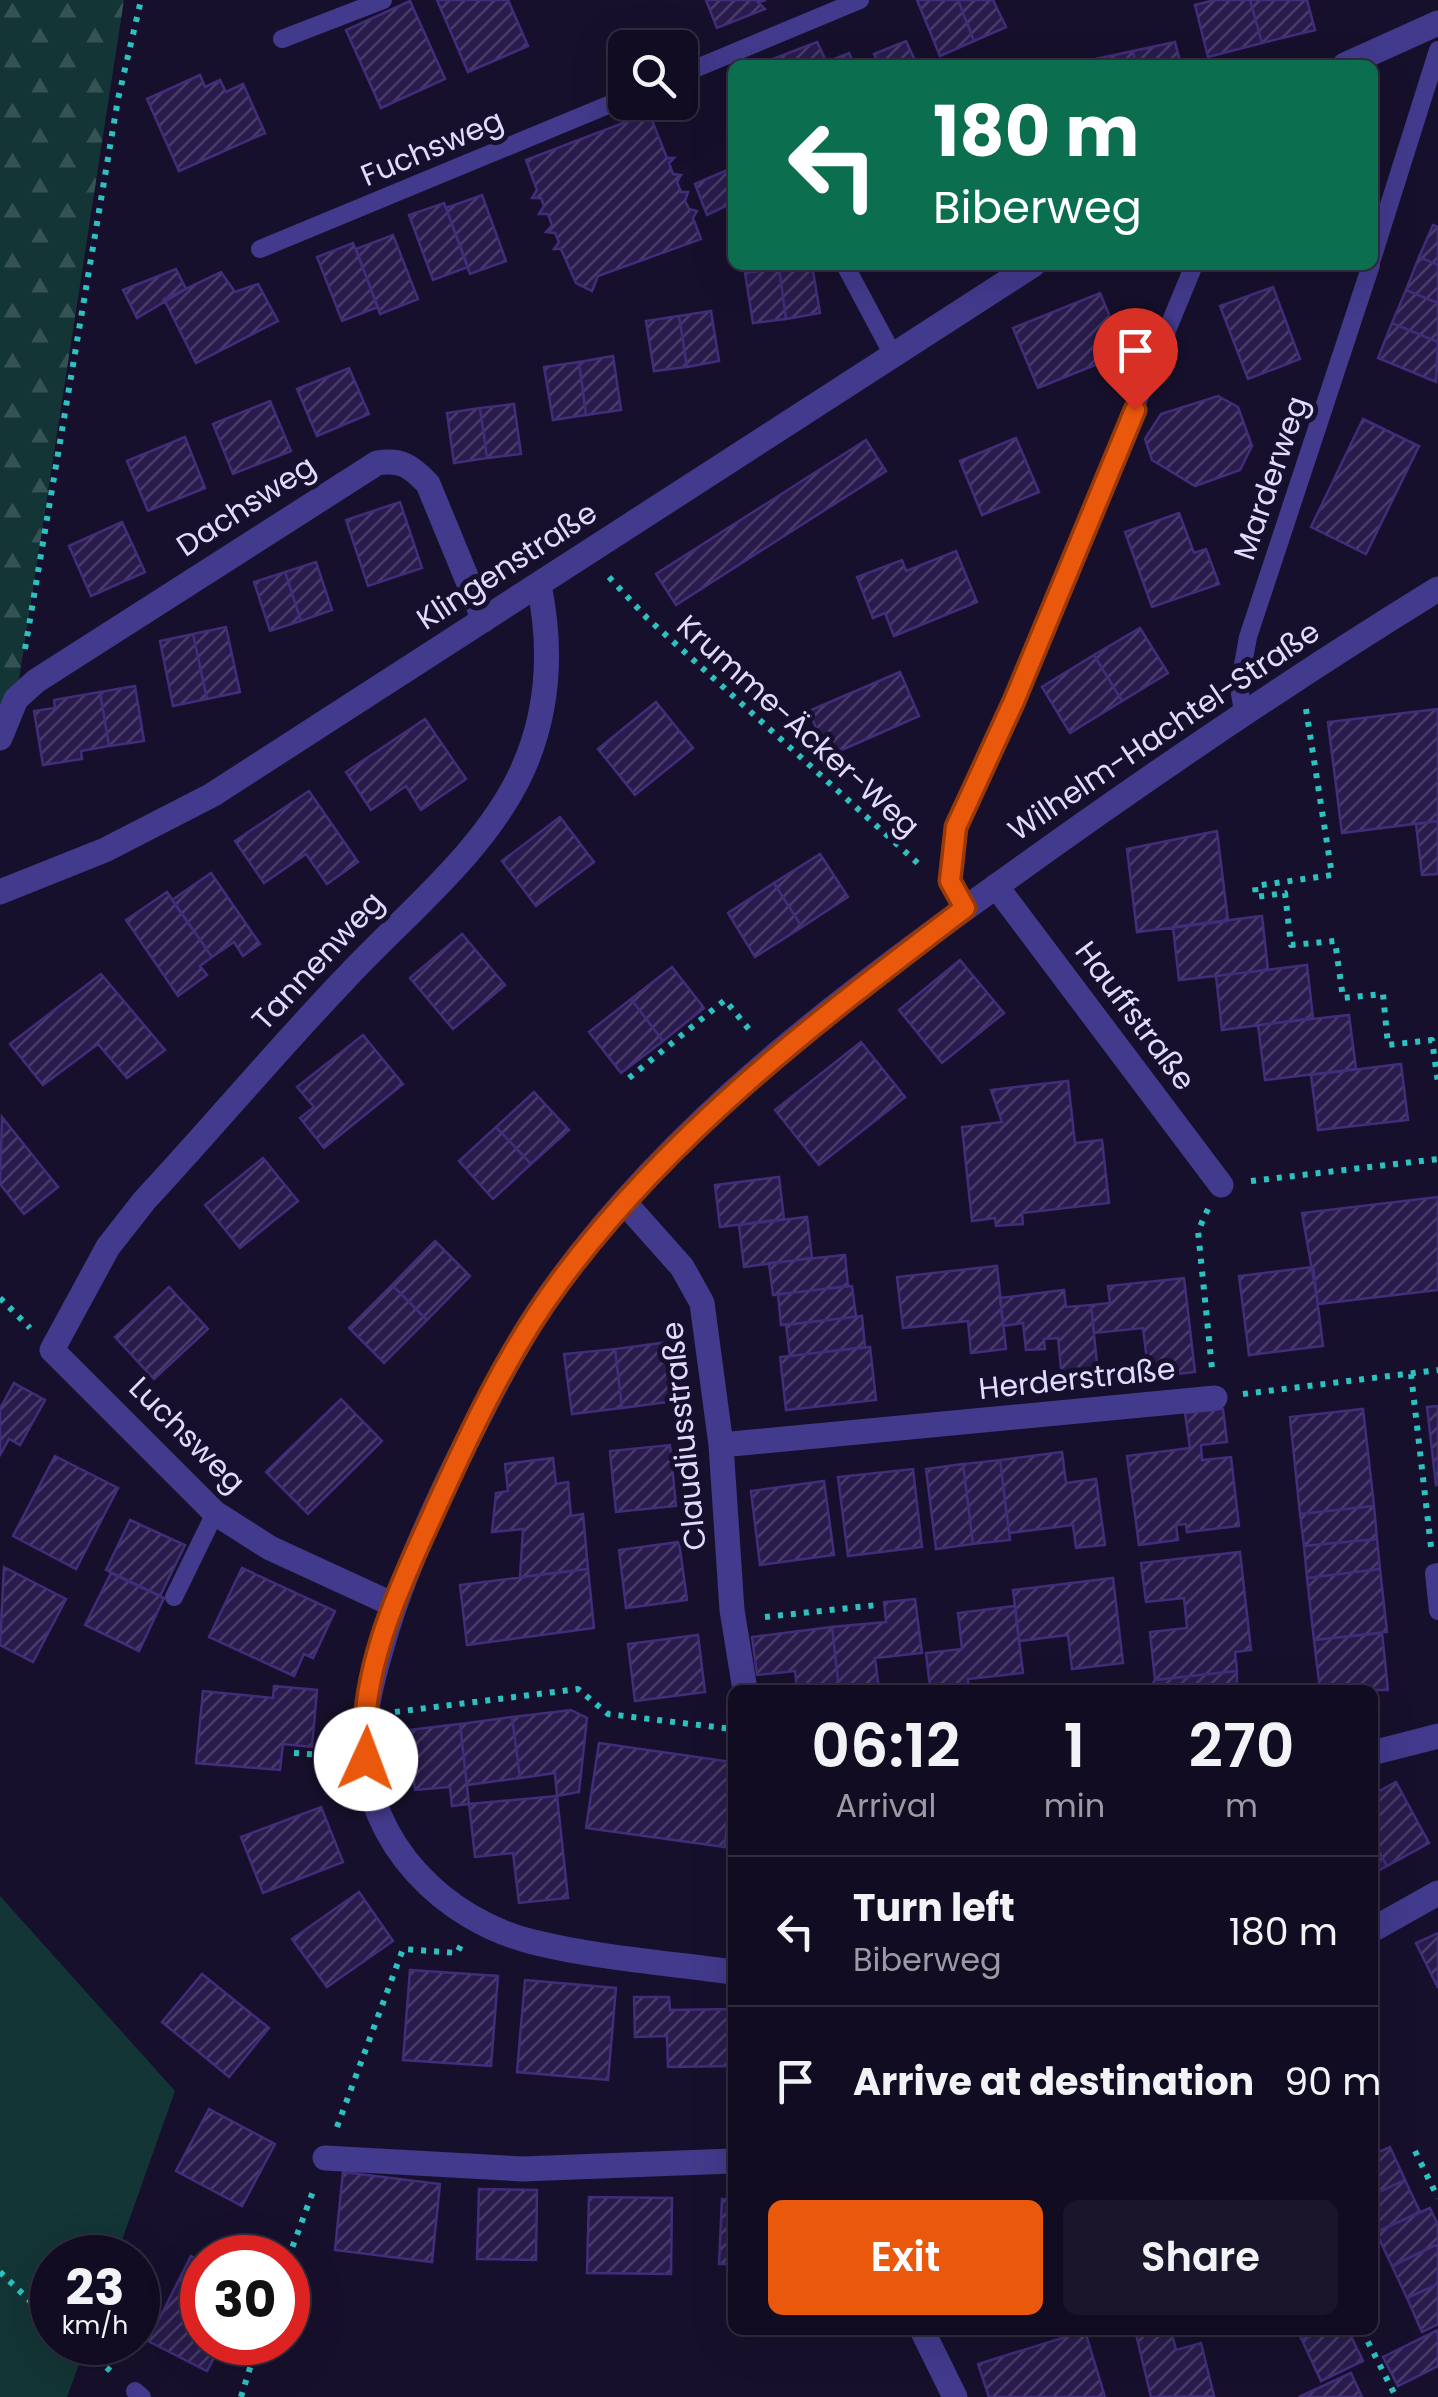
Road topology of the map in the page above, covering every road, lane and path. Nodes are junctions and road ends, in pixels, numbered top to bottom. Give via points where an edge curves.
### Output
1 (140, 0) edge
2 (384, 0) edge
3 (860, 0) edge
4 (1438, 23) edge
5 (282, 39) dead end
6 (1438, 50) edge
7 (1356, 60) edge
8 (698, 68) edge
9 (608, 105) edge
10 (1378, 243) edge
11 (260, 250) dead end
12 (848, 270) edge
13 (1025, 270) edge
14 (1192, 270) edge
15 (1369, 270) edge
16 (893, 355) junction
17 (539, 585) junction
18 (1438, 588) edge
19 (623, 594) dead end
20 (484, 620) junction
21 (1300, 675) junction
22 (16, 699) junction
23 (1243, 712) junction
24 (0, 738) edge
25 (950, 881) junction
26 (996, 886) junction
27 (0, 892) edge
28 (965, 908) junction
29 (772, 1057) junction
30 (630, 1078) dead end
31 (1438, 1082) edge
32 (1438, 1159) edge
33 (1221, 1185) junction
34 (624, 1202) junction
35 (52, 1350) joint
36 (1438, 1370) edge
37 (1411, 1374) junction
38 (1215, 1398) junction
39 (721, 1445) junction
40 (216, 1513) junction
41 (1436, 1573) edge
42 (174, 1596) dead end
43 (394, 1605) junction
44 (877, 1605) dead end
45 (1438, 1611) edge
46 (734, 1621) junction
47 (744, 1685) edge
48 (366, 1716) junction
49 (728, 1729) edge
50 (1438, 1736) edge
51 (1378, 1751) edge
52 (1438, 1893) edge
53 (474, 1920) junction
54 (1378, 1927) edge
55 (728, 1971) edge
56 (348, 2096) dead end
57 (1415, 2151) dead end
58 (325, 2158) joint
59 (728, 2161) edge
60 (1438, 2198) edge
61 (297, 2235) edge
62 (0, 2272) edge
63 (30, 2301) edge
64 (924, 2335) edge
65 (1365, 2335) edge
66 (103, 2365) edge
67 (251, 2365) edge
68 (138, 2394) edge
69 (241, 2397) edge
70 (955, 2397) edge
71 (1396, 2397) edge

1 - 22 path
2 - 5 lane
3 - 8 lane
4 - 7 street
6 - 10 lane, Marderweg
9 - 11 lane, Fuchsweg
12 - 16 lane
13 - 16 street, Klingenstraße
14 - 25 lane via 956,827
15 - 23 lane, Marderweg via 1248,637 1239,686
16 - 17 street, Klingenstraße
17 - 20 street, Klingenstraße
17 - 35 street, Tannenweg via 548,654 545,690 521,773 502,806 144,1200 108,1247
18 - 21 street, Wilhelm-Hachtel-Straße
19 - 25 path, Krumme-Äcker-Weg via 886,838
20 - 22 street, Dachsweg via 428,484 396,460 377,463
20 - 27 street, Klingenstraße via 212,795 104,850
21 - 23 street, Wilhelm-Hachtel-Straße
21 - 31 path via 1332,875 1255,886 1256,896 1285,893 1291,946 1335,942 1343,998 1383,994 1388,1044 1432,1040
22 - 24 street, Dachsweg
23 - 26 street, Wilhelm-Hachtel-Straße
25 - 28 lane
26 - 28 street, Wilhelm-Hachtel-Straße
26 - 33 street, Hauffstraße
28 - 29 street, Wilhelm-Hachtel-Straße
29 - 30 path via 725,1000
29 - 34 street, Wilhelm-Hachtel-Straße
32 - 33 path
33 - 38 path via 1198,1231
34 - 39 street, Claudiusstraße via 682,1267 702,1303
34 - 43 street, Wilhelm-Hachtel-Straße via 523,1337 447,1481
35 - 40 street, Luchsweg
36 - 37 path, Herderstraße
37 - 38 path, Herderstraße
37 - 41 path
38 - 39 street, Herderstraße
39 - 46 street, Claudiusstraße
40 - 42 lane
40 - 43 street, Luchsweg via 270,1548
41 - 45 lane
43 - 48 street, Wilhelm-Hachtel-Straße
44 - 46 path
46 - 47 street, Claudiusstraße
48 - 49 path via 578,1688 608,1714
48 - 53 street, Wilhelm-Hachtel-Straße via 369,1781 390,1835 427,1885
50 - 51 street
52 - 54 street
53 - 55 street, Wilhelm-Hachtel-Straße via 562,1948
53 - 56 path via 457,1953 403,1950
57 - 60 path
58 - 59 street via 522,2169
58 - 61 path
62 - 63 path
64 - 70 street
65 - 71 path
66 - 68 path
67 - 69 path

